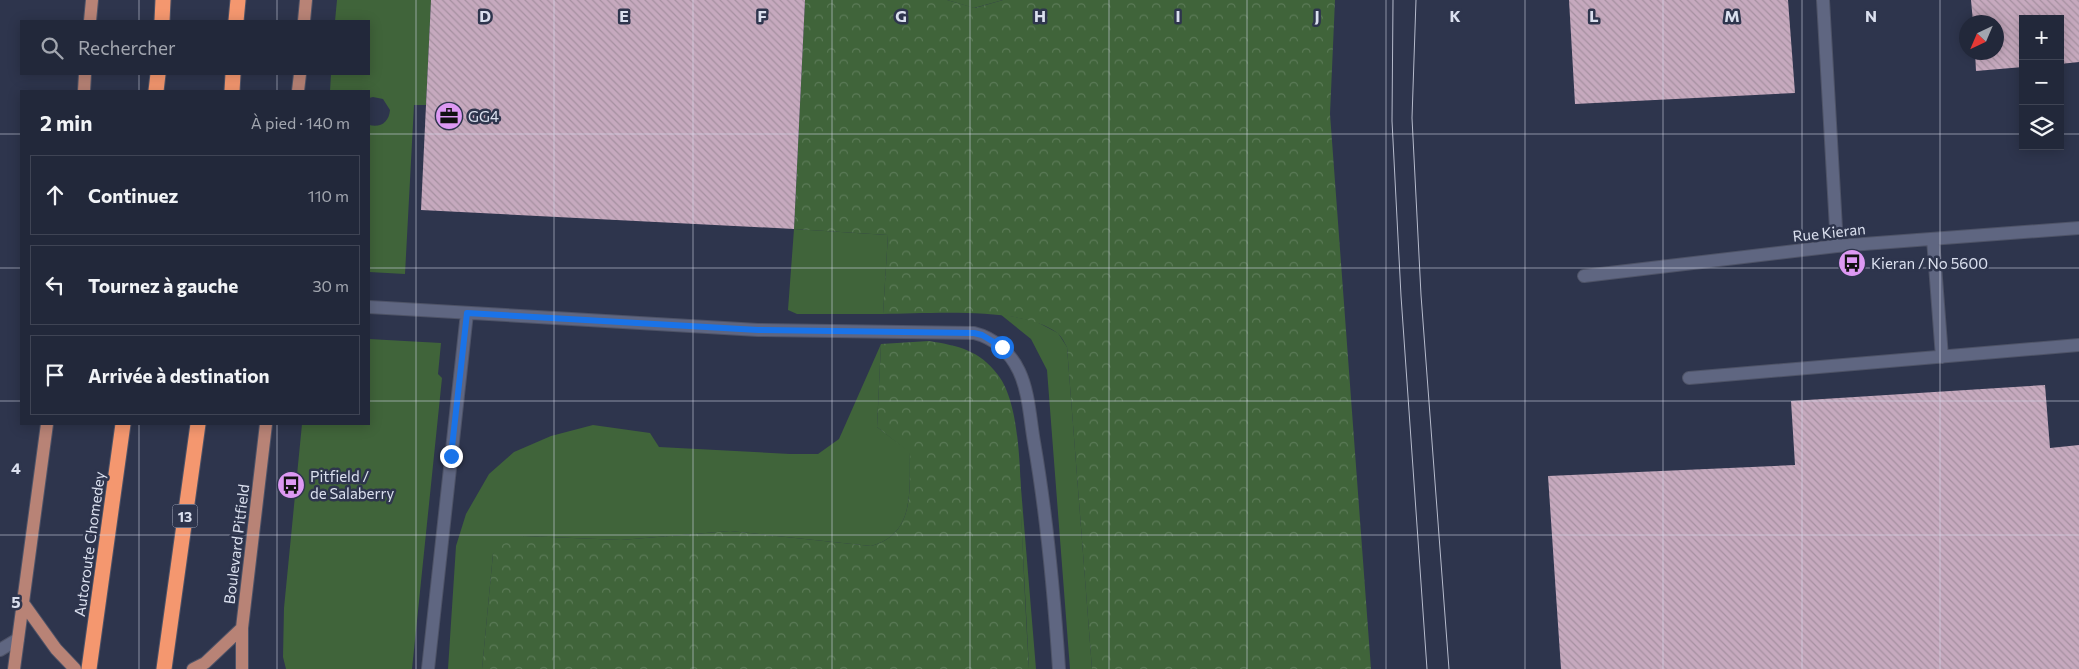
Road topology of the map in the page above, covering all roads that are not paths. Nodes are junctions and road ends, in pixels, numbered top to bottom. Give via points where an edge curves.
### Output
1 (92, 0) edge
2 (163, 0) edge
3 (238, 0) edge
4 (306, 0) edge
5 (1823, 0) edge
6 (90, 20) edge
7 (162, 20) edge
8 (236, 20) edge
9 (304, 20) edge
10 (85, 75) edge
11 (158, 75) edge
12 (233, 75) edge
13 (300, 75) edge
14 (84, 90) edge
15 (156, 90) edge
16 (232, 90) edge
17 (298, 90) edge
18 (2079, 228) edge
19 (1933, 239) junction
20 (1837, 246) junction
21 (1584, 276) dead end
22 (370, 307) edge
23 (467, 313) junction
24 (2079, 345) edge
25 (1942, 357) junction
26 (1689, 378) dead end
27 (46, 425) edge
28 (123, 425) edge
29 (198, 425) edge
30 (266, 425) edge
31 (23, 603) junction
32 (242, 628) junction
33 (18, 639) junction
34 (0, 650) edge
35 (14, 669) edge
36 (75, 669) edge
37 (89, 669) edge
38 (164, 669) edge
39 (193, 669) edge
40 (242, 669) edge
41 (428, 669) edge
42 (1059, 669) edge

1 - 6 main road
2 - 7 highway
3 - 8 highway
4 - 9 main road
5 - 20 street
10 - 14 main road
11 - 15 highway
12 - 16 highway
13 - 17 main road
18 - 19 street, Rue Kieran
19 - 20 street, Rue Kieran
19 - 25 street
20 - 21 street, Rue Kieran
22 - 23 street
23 - 41 street
23 - 42 street via 758,330 974,333 994,341 1013,361 1026,397 1052,567
24 - 25 street
25 - 26 street
27 - 31 main road
28 - 37 highway, Autoroute Chomedey
29 - 38 highway, 13
30 - 32 main road, Boulevard Pitfield
31 - 33 main road
31 - 36 main road via 56,650
32 - 39 main road
32 - 40 main road, Boulevard Pitfield
33 - 34 street
33 - 35 main road

